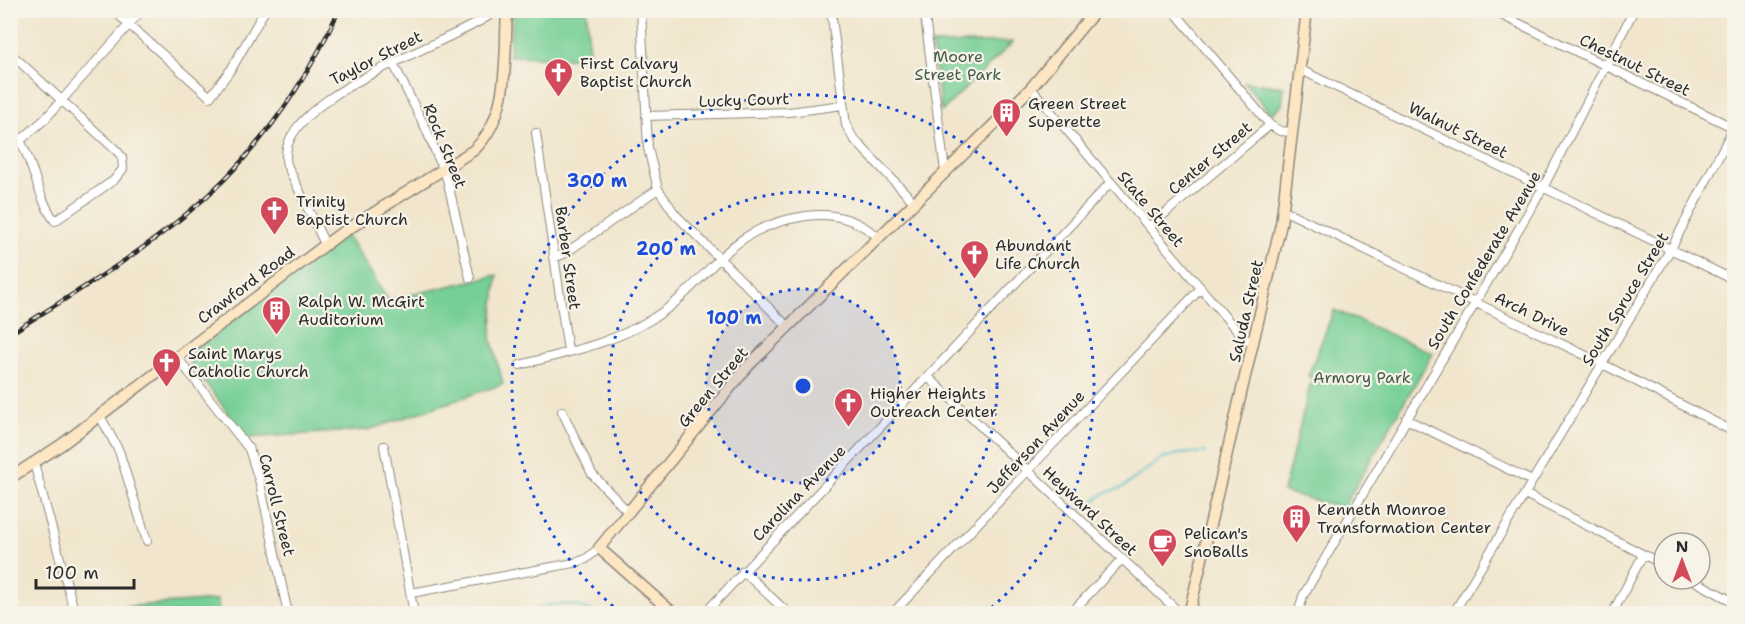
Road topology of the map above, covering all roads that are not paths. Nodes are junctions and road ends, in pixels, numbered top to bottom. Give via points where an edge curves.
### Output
1 (113, 10) edge
2 (142, 10) edge
3 (265, 10) edge
4 (497, 10) edge
5 (507, 10) edge
6 (641, 10) edge
7 (831, 10) edge
8 (924, 10) edge
9 (1096, 10) edge
10 (1173, 10) edge
11 (1306, 10) edge
12 (1491, 10) edge
13 (1634, 10) edge
14 (130, 26) junction
15 (10, 52) edge
16 (393, 63) junction
17 (1606, 66) junction
18 (1299, 69) junction
19 (1031, 88) junction
20 (62, 100) junction
21 (843, 105) junction
22 (646, 116) junction
23 (1270, 125) junction
24 (10, 127) edge
25 (1734, 128) edge
26 (1293, 132) junction
27 (536, 134) dead end
28 (21, 140) junction
29 (442, 170) junction
30 (945, 171) junction
31 (1111, 182) junction
32 (1544, 186) junction
33 (658, 189) junction
34 (914, 202) junction
35 (1283, 210) junction
36 (1149, 227) junction
37 (878, 237) junction
38 (325, 244) junction
39 (1672, 247) junction
40 (553, 258) junction
41 (718, 258) junction
42 (470, 278) dead end
43 (1734, 280) edge
44 (1200, 288) junction
45 (1474, 301) junction
46 (787, 326) junction
47 (1254, 341) junction
48 (568, 351) junction
49 (176, 356) junction
50 (1602, 363) junction
51 (520, 365) dead end
52 (928, 377) junction
53 (562, 411) dead end
54 (100, 416) junction
55 (1406, 419) junction
56 (1734, 432) edge
57 (384, 446) dead end
58 (34, 463) junction
59 (1027, 471) junction
60 (10, 478) edge
61 (1532, 481) junction
62 (1525, 494) junction
63 (628, 512) junction
64 (147, 541) dead end
65 (599, 548) junction
66 (1643, 555) junction
67 (1652, 559) edge
68 (1121, 560) junction
69 (744, 571) junction
70 (1712, 590) edge
71 (411, 593) junction
72 (1734, 602) edge
73 (75, 614) edge
74 (288, 614) edge
75 (414, 614) edge
76 (674, 614) edge
77 (704, 614) edge
78 (789, 614) edge
79 (892, 614) edge
80 (1070, 614) edge
81 (1181, 614) edge
82 (1189, 614) edge
83 (1298, 614) edge
84 (1453, 614) edge
85 (1612, 614) edge

1 - 14 street
2 - 14 street
3 - 14 street via 232,68 210,97
4 - 16 street, Taylor Street via 474,27
5 - 29 street, Crawford Road via 502,94 495,123 474,150
6 - 22 street
7 - 21 street
8 - 30 street
9 - 19 street, Green Street
10 - 23 street
11 - 18 street, Saluda Street
12 - 17 street, Chestnut Street
13 - 17 street, South Confederate Avenue
14 - 20 street
15 - 20 street
16 - 29 street, Rock Street
16 - 38 street, Taylor Street via 320,104 288,141 285,151 290,172
17 - 25 street, Chestnut Street
17 - 32 street, South Confederate Avenue
18 - 26 street, Saluda Street
18 - 32 street, Walnut Street
19 - 30 street, Green Street
19 - 31 street, State Street
20 - 28 street
20 - 28 street via 117,150 123,169 114,180 55,221 42,200
21 - 22 street, Lucky Court via 789,112
21 - 34 street via 853,138
22 - 33 street via 649,159
23 - 26 street, Center Street
23 - 36 street, Center Street
24 - 28 street
25 - 39 street, South Spruce Street
26 - 35 street, Saluda Street
27 - 40 street, Barber Street
29 - 38 street, Crawford Road
29 - 42 street, Rock Street
30 - 34 street, Green Street
31 - 36 street, State Street
31 - 52 street, Carolina Avenue
32 - 39 street, Walnut Street
32 - 45 street, South Confederate Avenue
33 - 40 street
33 - 41 street via 675,214
34 - 37 street, Green Street
35 - 45 street, Arch Drive
35 - 47 street, Saluda Street
36 - 44 street, State Street
37 - 41 street via 843,217 809,216 764,226
37 - 46 street, Green Street
38 - 49 street, Crawford Road
39 - 43 street, Walnut Street
39 - 50 street, South Spruce Street
40 - 48 street, Barber Street
41 - 46 street
41 - 48 street via 648,321 628,333
44 - 47 street, State Street via 1244,339
44 - 59 street, Jefferson Avenue
45 - 50 street, Arch Drive
45 - 55 street, South Confederate Avenue
46 - 63 street, Green Street via 748,366
47 - 82 street, Saluda Street
48 - 51 street
49 - 54 street, Crawford Road
49 - 74 street, Carroll Street via 249,449
50 - 56 street, Arch Drive
50 - 61 street, South Spruce Street
52 - 59 street, Heyward Street
52 - 69 street, Carolina Avenue
53 - 63 street via 592,474
54 - 58 street, Crawford Road
54 - 64 street via 119,451
55 - 61 street
55 - 83 street, South Confederate Avenue via 1303,596
57 - 71 street
58 - 60 street, Crawford Road
58 - 73 street
59 - 68 street, Heyward Street
59 - 79 street, Jefferson Avenue
61 - 62 street, South Spruce Street
62 - 66 street
62 - 84 street
63 - 65 street, Green Street
65 - 71 street, Green Street via 574,563
65 - 76 street
66 - 67 street
66 - 85 street
68 - 80 street
68 - 81 street, Heyward Street
69 - 77 street, Carolina Avenue
69 - 78 street
70 - 72 street
71 - 75 street

